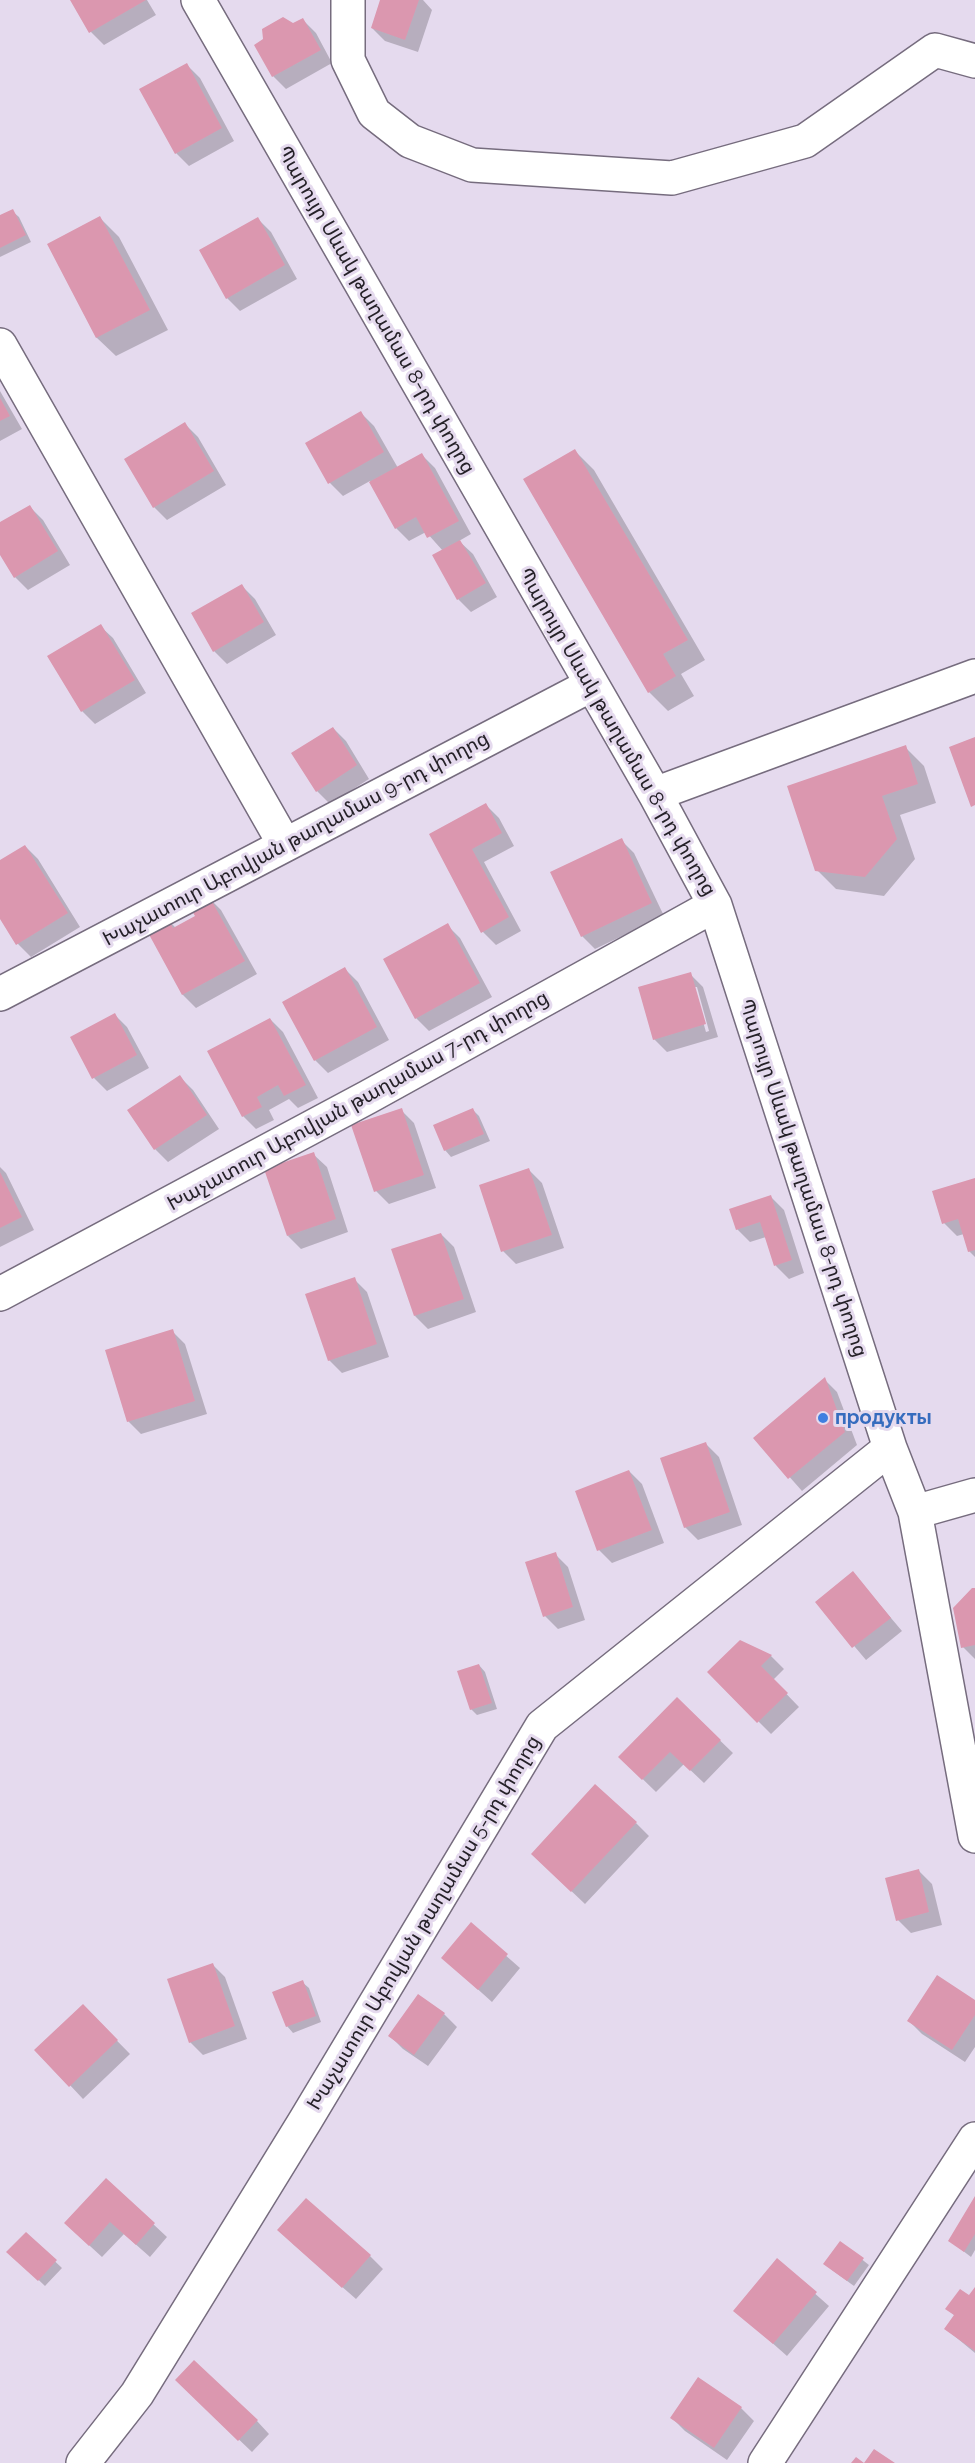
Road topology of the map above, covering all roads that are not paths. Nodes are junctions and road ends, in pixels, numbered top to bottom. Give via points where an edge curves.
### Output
1 (198, 0) edge
2 (348, 0) edge
3 (975, 61) edge
4 (0, 345) edge
5 (975, 676) edge
6 (591, 685) junction
7 (655, 794) junction
8 (285, 845) junction
9 (715, 904) junction
10 (0, 994) edge
11 (0, 1294) edge
12 (890, 1448) junction
13 (975, 1495) edge
14 (915, 1512) junction
15 (975, 1836) edge
16 (975, 2139) edge
17 (83, 2463) edge
18 (765, 2463) edge

1 - 6 street, Պարույր Սևակ թաղամաս 8-րդ փողոց
2 - 3 street via 348,60 374,113 410,141 472,165 672,178 805,141 935,50
4 - 8 street
5 - 7 street
6 - 7 street, Պարույր Սևակ թաղամաս 8-րդ փողոց
6 - 8 street, Խաչատուր Աբովյան թաղամաս 9-րդ փողոց
7 - 9 street, Պարույր Սևակ թաղամաս 8-րդ փողոց
8 - 10 street, Խաչատուր Աբովյան թաղամաս 9-րդ փողոց
9 - 11 street, Խաչատուր Աբովյան թաղամաս 7-րդ փողոց via 368,1097
9 - 12 street, Պարույր Սևակ թաղամաս 8-րդ փողոց
12 - 14 street, Պարույր Սևակ թաղամաս 8-րդ փողոց
12 - 17 street, Խաչատուր Աբովյան թաղամաս 5-րդ փողոց via 542,1726 137,2394
13 - 14 street
14 - 15 street, Պարույր Սևակ թաղամաս 8-րդ փողոց
16 - 18 street

